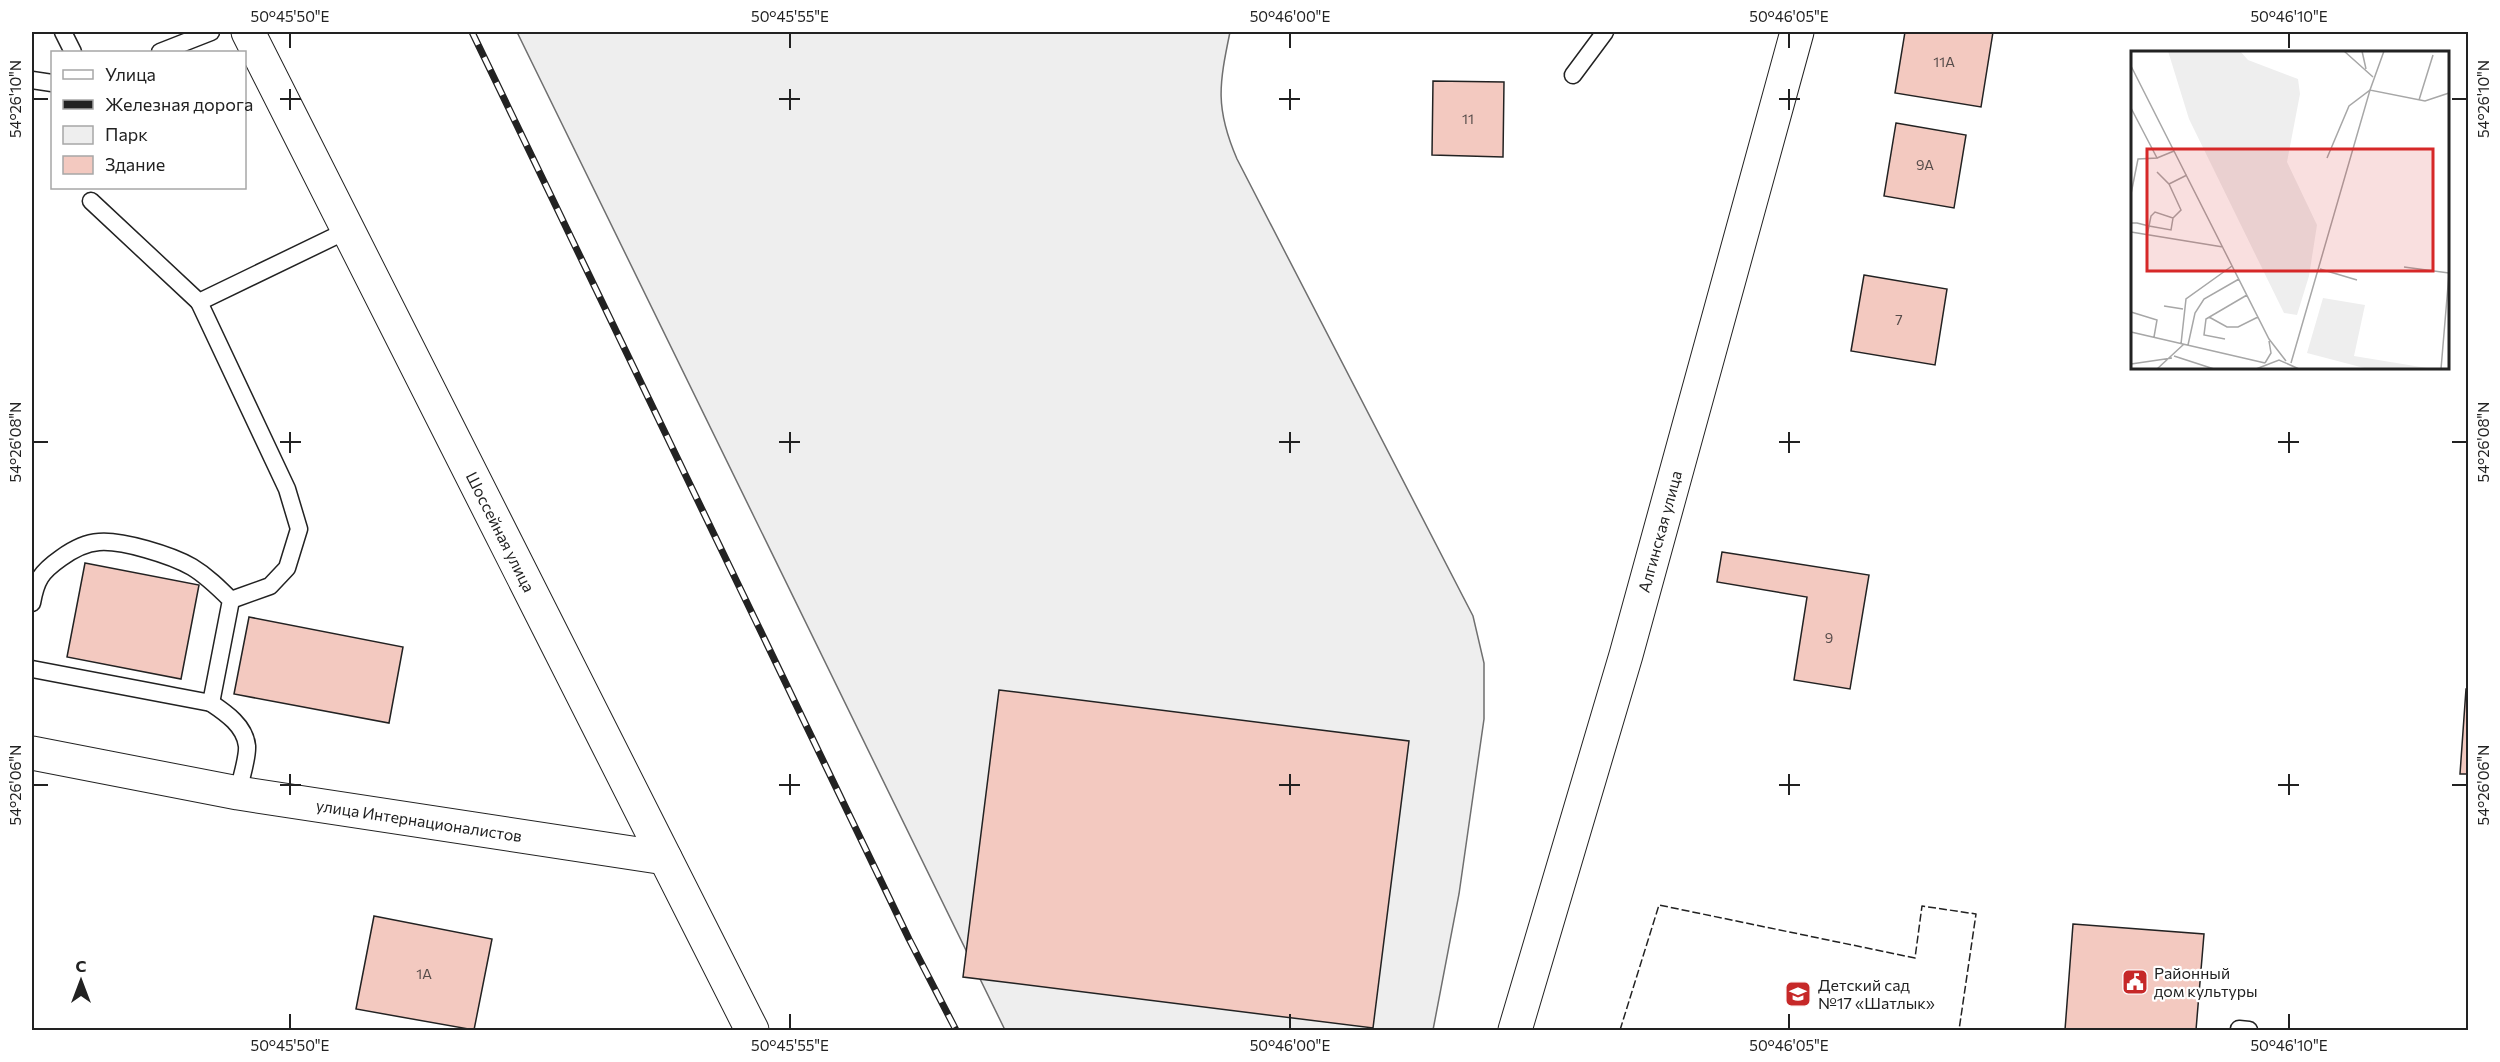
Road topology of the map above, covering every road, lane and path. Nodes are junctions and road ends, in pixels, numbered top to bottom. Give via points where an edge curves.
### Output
1 (63, 32) edge
2 (211, 32) edge
3 (248, 32) edge
4 (1605, 32) edge
5 (1797, 32) edge
6 (72, 51) edge
7 (163, 51) edge
8 (1573, 75) dead end
9 (32, 80) edge
10 (51, 83) edge
11 (92, 201) dead end
12 (348, 230) junction
13 (199, 302) junction
14 (231, 600) junction
15 (32, 603) edge
16 (32, 669) edge
17 (211, 703) junction
18 (32, 753) edge
19 (238, 793) junction
20 (665, 858) junction
21 (746, 1028) edge
22 (1515, 1030) edge

1 - 6 lane
2 - 7 lane
3 - 12 street, Шоссейная улица
4 - 8 lane
5 - 22 street, Алгинская улица via 1626,655
9 - 10 lane
11 - 13 lane
12 - 13 lane
12 - 20 street, Шоссейная улица
13 - 14 lane via 287,489 299,529 287,568 276,580 270,586
14 - 15 lane via 211,581 170,556 99,542 75,549 48,567 35,582
14 - 17 lane
16 - 17 lane
17 - 19 lane via 228,714 247,746
18 - 19 street, улица Интернационалистов
19 - 20 street, улица Интернационалистов
20 - 21 street, Шоссейная улица

